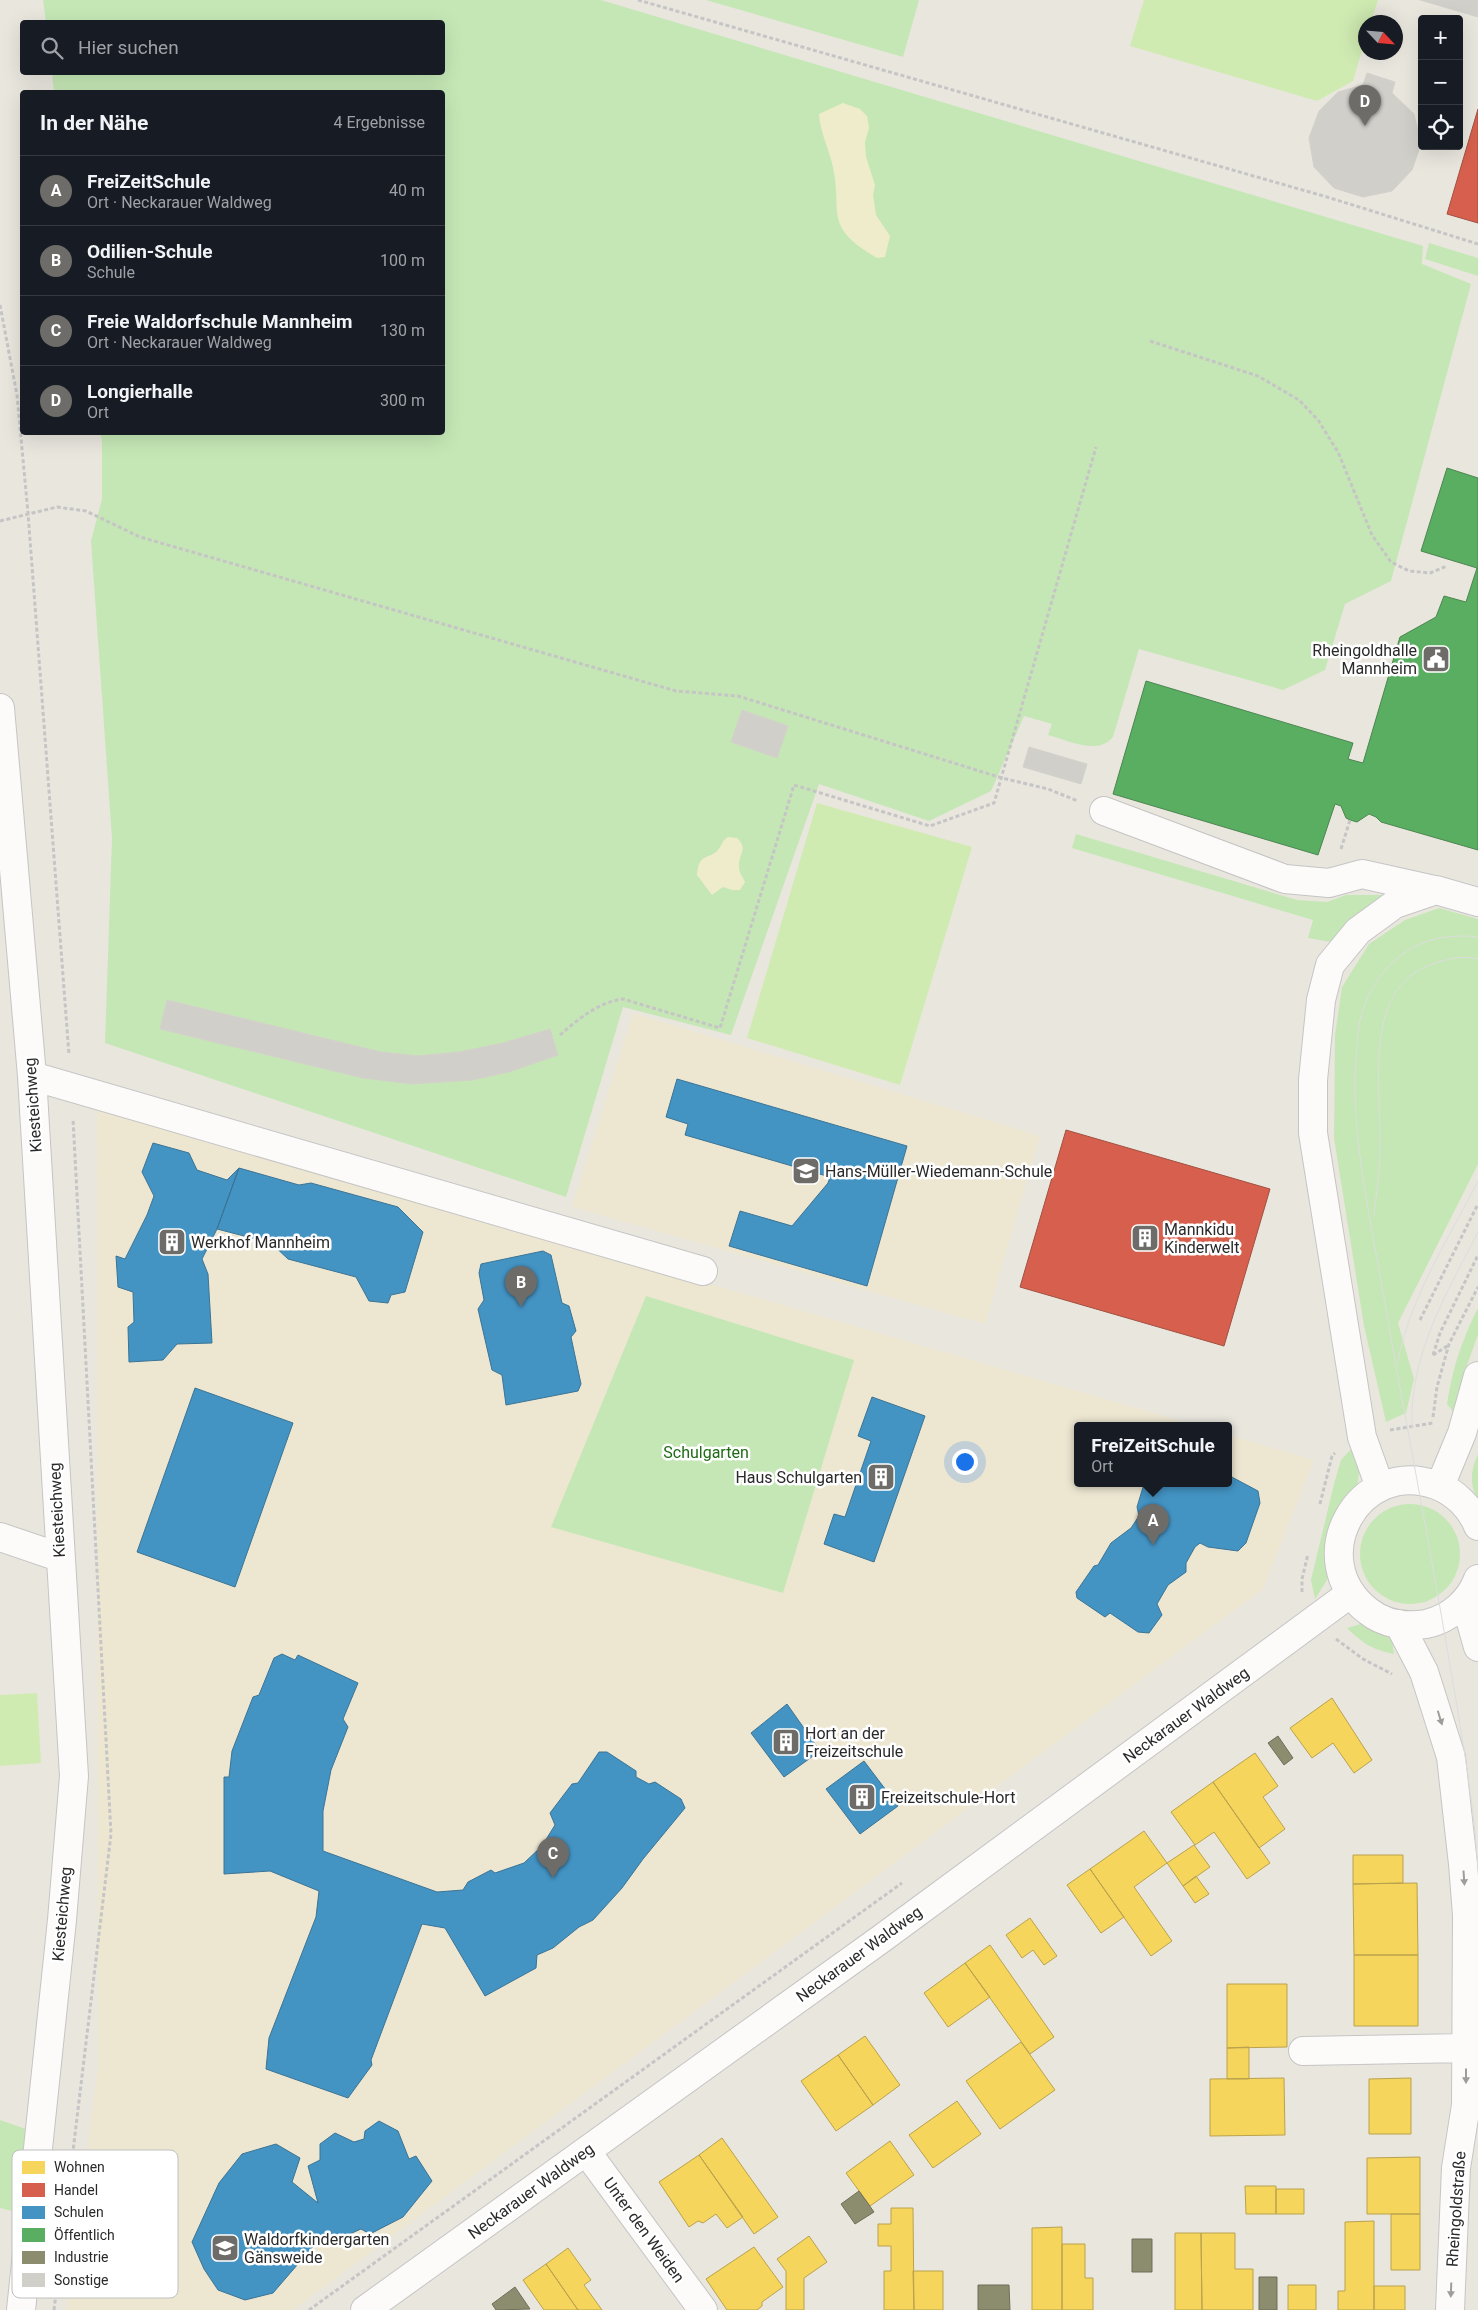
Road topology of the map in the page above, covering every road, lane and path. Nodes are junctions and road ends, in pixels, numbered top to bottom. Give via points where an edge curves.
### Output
1 (638, 0) edge
2 (1478, 244) edge
3 (0, 305) edge
4 (1150, 341) dead end
5 (20, 427) edge
6 (21, 435) edge
7 (1096, 447) dead end
8 (28, 513) junction
9 (0, 521) edge
10 (1448, 566) dead end
11 (0, 708) edge
12 (1002, 778) junction
13 (1104, 811) joint
14 (1436, 890) junction
15 (1478, 902) edge
16 (560, 1035) dead end
17 (32, 1076) junction
18 (71, 1087) junction
19 (1478, 1204) edge
20 (1478, 1255) edge
21 (703, 1271) dead end
22 (1478, 1287) edge
23 (1420, 1320) dead end
24 (1449, 1344) junction
25 (1478, 1376) edge
26 (1432, 1422) dead end
27 (1440, 1486) junction
28 (1380, 1487) junction
29 (1478, 1526) edge
30 (0, 1537) edge
31 (59, 1557) junction
32 (1472, 1590) edge
33 (1350, 1593) junction
34 (1400, 1624) junction
35 (1478, 1648) edge
36 (910, 1878) dead end
37 (1466, 2048) junction
38 (1303, 2051) dead end
39 (38, 2150) edge
40 (586, 2151) junction
41 (309, 2310) edge
42 (365, 2310) edge
43 (702, 2310) edge
44 (1450, 2310) edge

1 - 2 path via 1327,197
3 - 5 path
4 - 10 path via 1258,376 1299,400 1318,420 1338,452 1372,535 1391,562 1409,571 1430,574
6 - 8 path
7 - 12 path
8 - 9 path
8 - 12 path via 58,507 86,510 140,537 676,691 738,696
8 - 18 path
11 - 17 street, Kiesteichweg
12 - 13 path via 1048,789
12 - 16 path via 994,803 930,826 794,785 720,1028 624,999 611,1001 580,1018
13 - 14 street via 1285,879 1330,883 1362,874
14 - 15 street
14 - 28 street via 1395,904 1358,931 1330,965 1321,1000 1314,1063 1313,1133 1362,1437
17 - 18 street
17 - 31 street, Kiesteichweg
18 - 21 street
19 - 23 path
20 - 24 path via 1440,1333 1433,1355
22 - 24 path
24 - 26 path via 1437,1387
25 - 27 street via 1462,1433
27 - 28 street via 1417,1480
27 - 29 street via 1466,1506
28 - 33 street via 1365,1496 1353,1510 1339,1542 1338,1560
30 - 31 street
31 - 39 street, Kiesteichweg via 74,1776
32 - 34 street via 1442,1619 1414,1626
32 - 35 street
33 - 34 street via 1372,1614
33 - 40 street, Neckarauer Waldweg via 873,1945
34 -> 37 street, Rheingoldstraße via 1424,1672 1451,1757 1457,1791 1467,1915
36 - 41 path
37 - 38 street
37 -> 44 street, Rheingoldstraße via 1466,2105 1456,2168
40 - 42 street, Neckarauer Waldweg
40 - 43 street, Unter den Weiden

